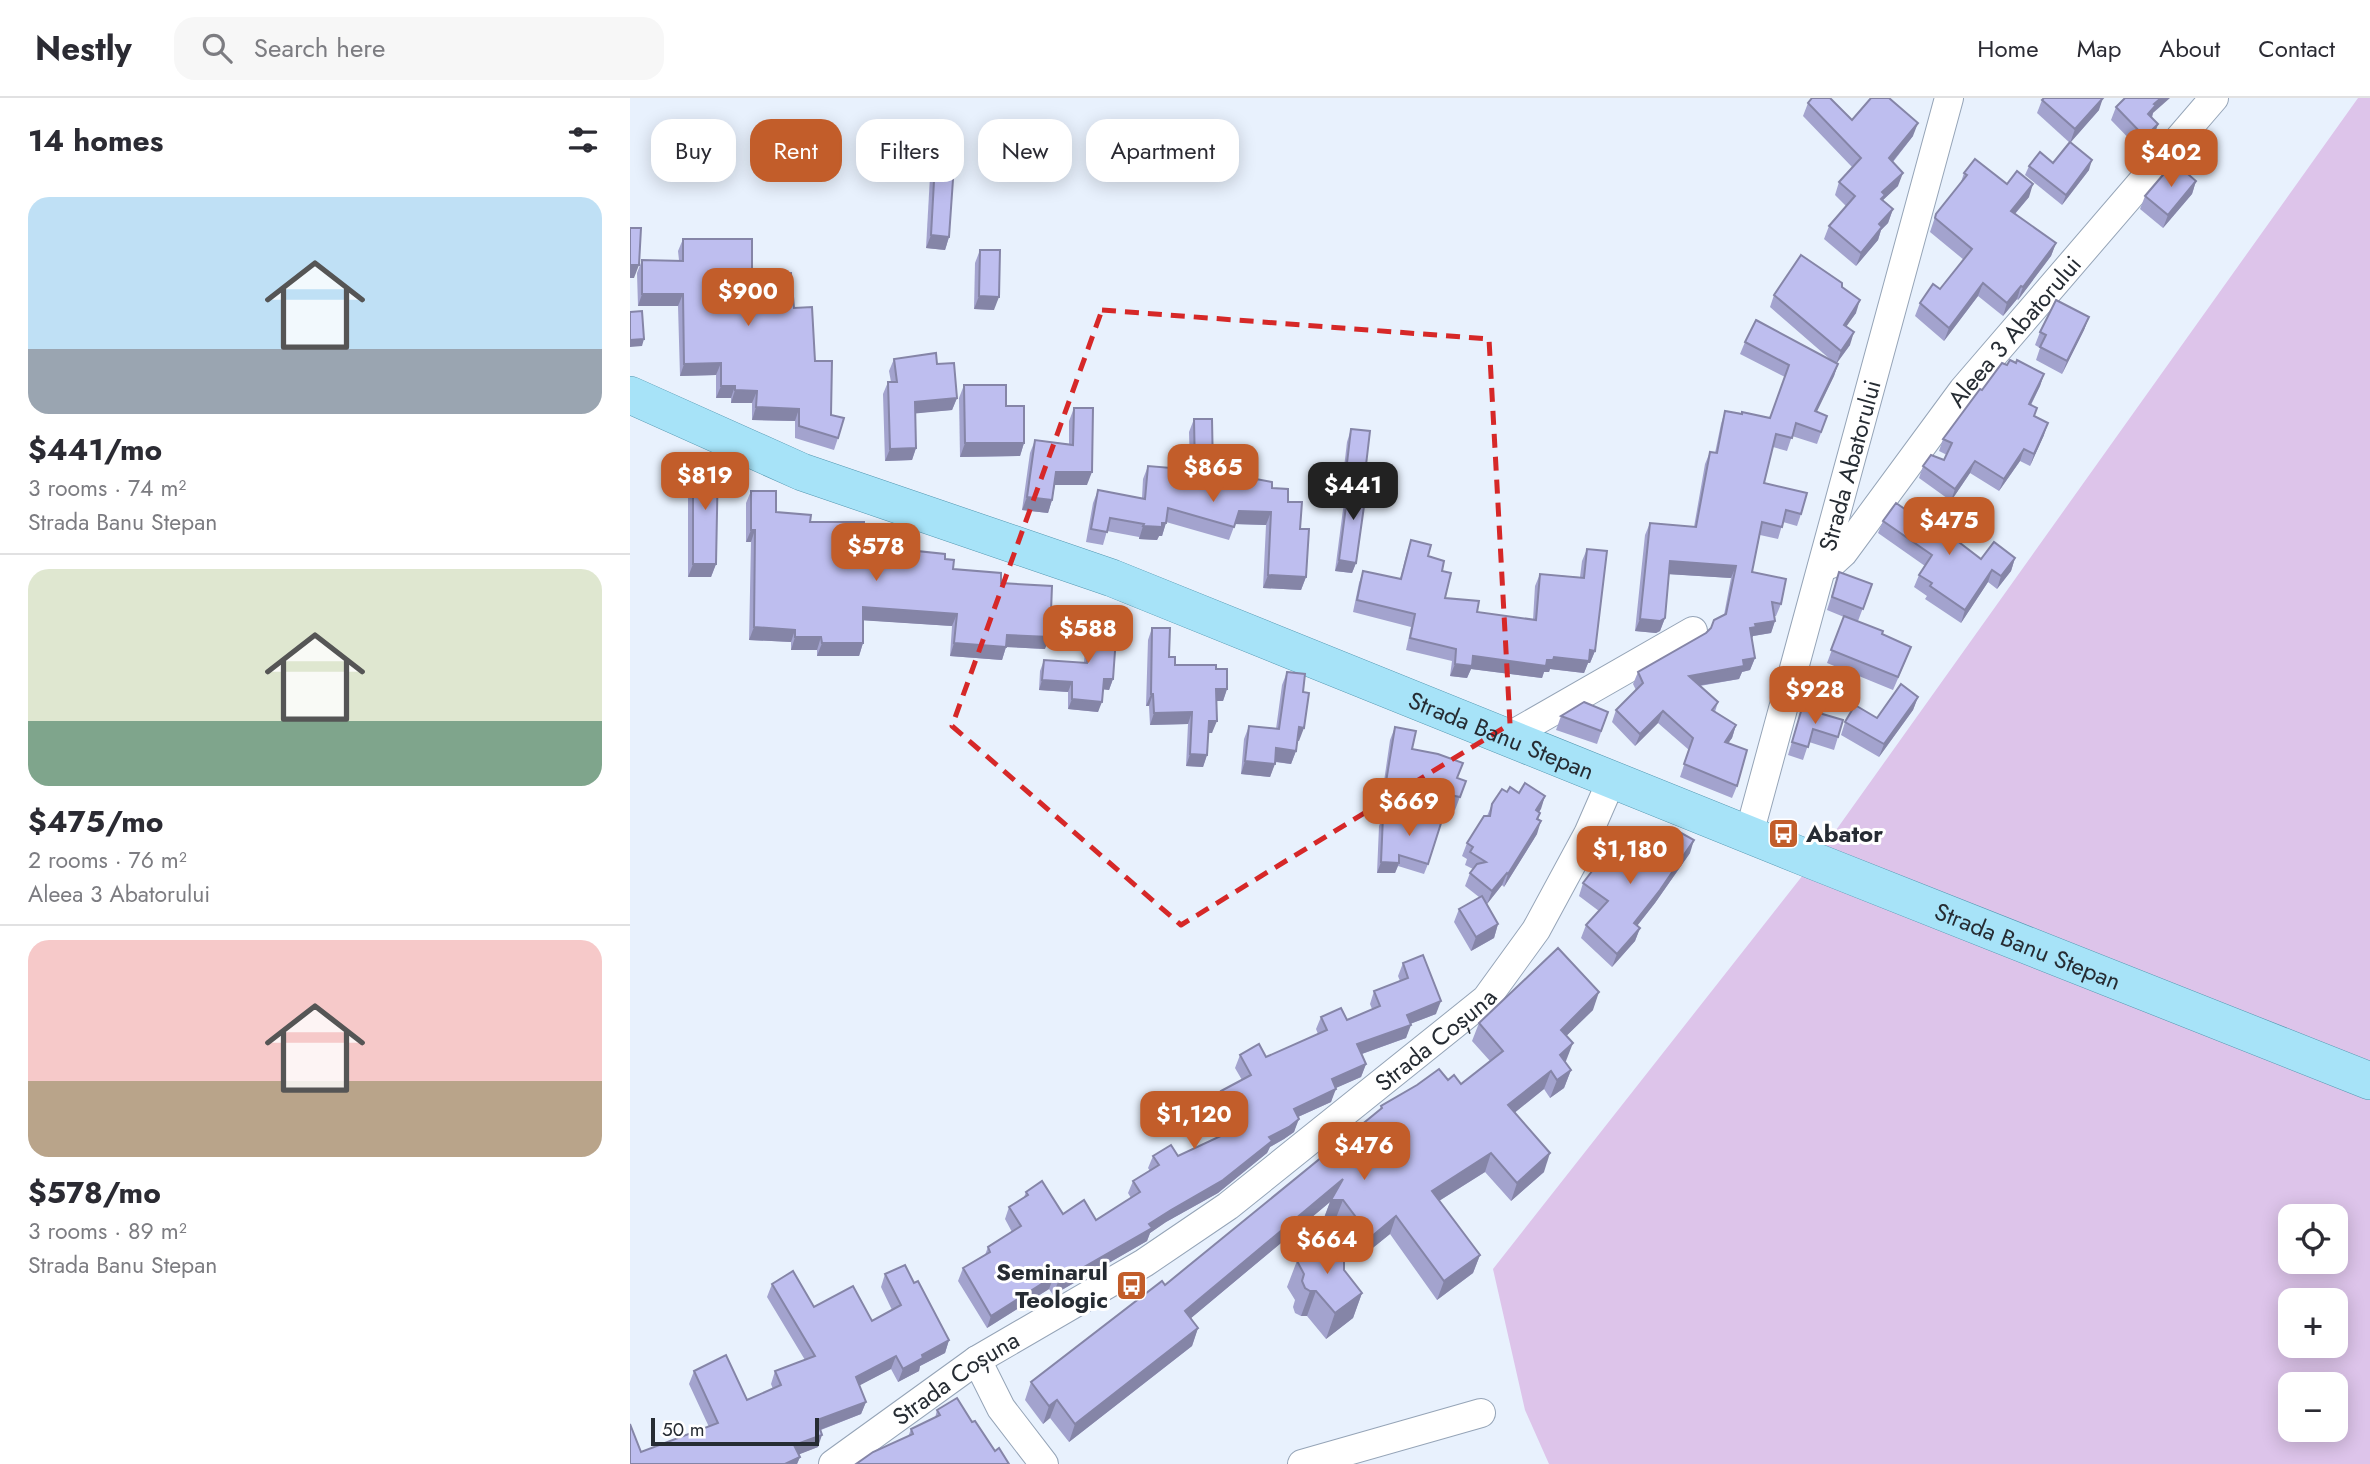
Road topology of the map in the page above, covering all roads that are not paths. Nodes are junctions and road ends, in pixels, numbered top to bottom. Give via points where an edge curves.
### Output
1 (1949, 98) edge
2 (2214, 98) edge
3 (630, 395) edge
4 (1822, 567) junction
5 (1693, 631) dead end
6 (1508, 737) junction
7 (1612, 779) junction
8 (1749, 834) junction
9 (2370, 1081) edge
10 (977, 1360) junction
11 (1481, 1413) dead end
12 (834, 1464) edge
13 (1044, 1464) edge
14 (1302, 1464) edge

1 - 4 street, Strada Abatorului
2 - 4 street, Aleea 3 Abatorului via 1964,390 1843,553
3 - 6 main road, Strada Banu Stepan via 802,472 1112,578
4 - 8 street, Strada Abatorului
5 - 6 street
6 - 7 main road, Strada Banu Stepan
7 - 8 main road, Strada Banu Stepan
7 - 10 street, Strada Coșuna via 1536,930 1486,999 1228,1206 1144,1263
8 - 9 main road, Strada Banu Stepan
10 - 12 street, Strada Coșuna
10 - 13 street via 1001,1408
11 - 14 street

